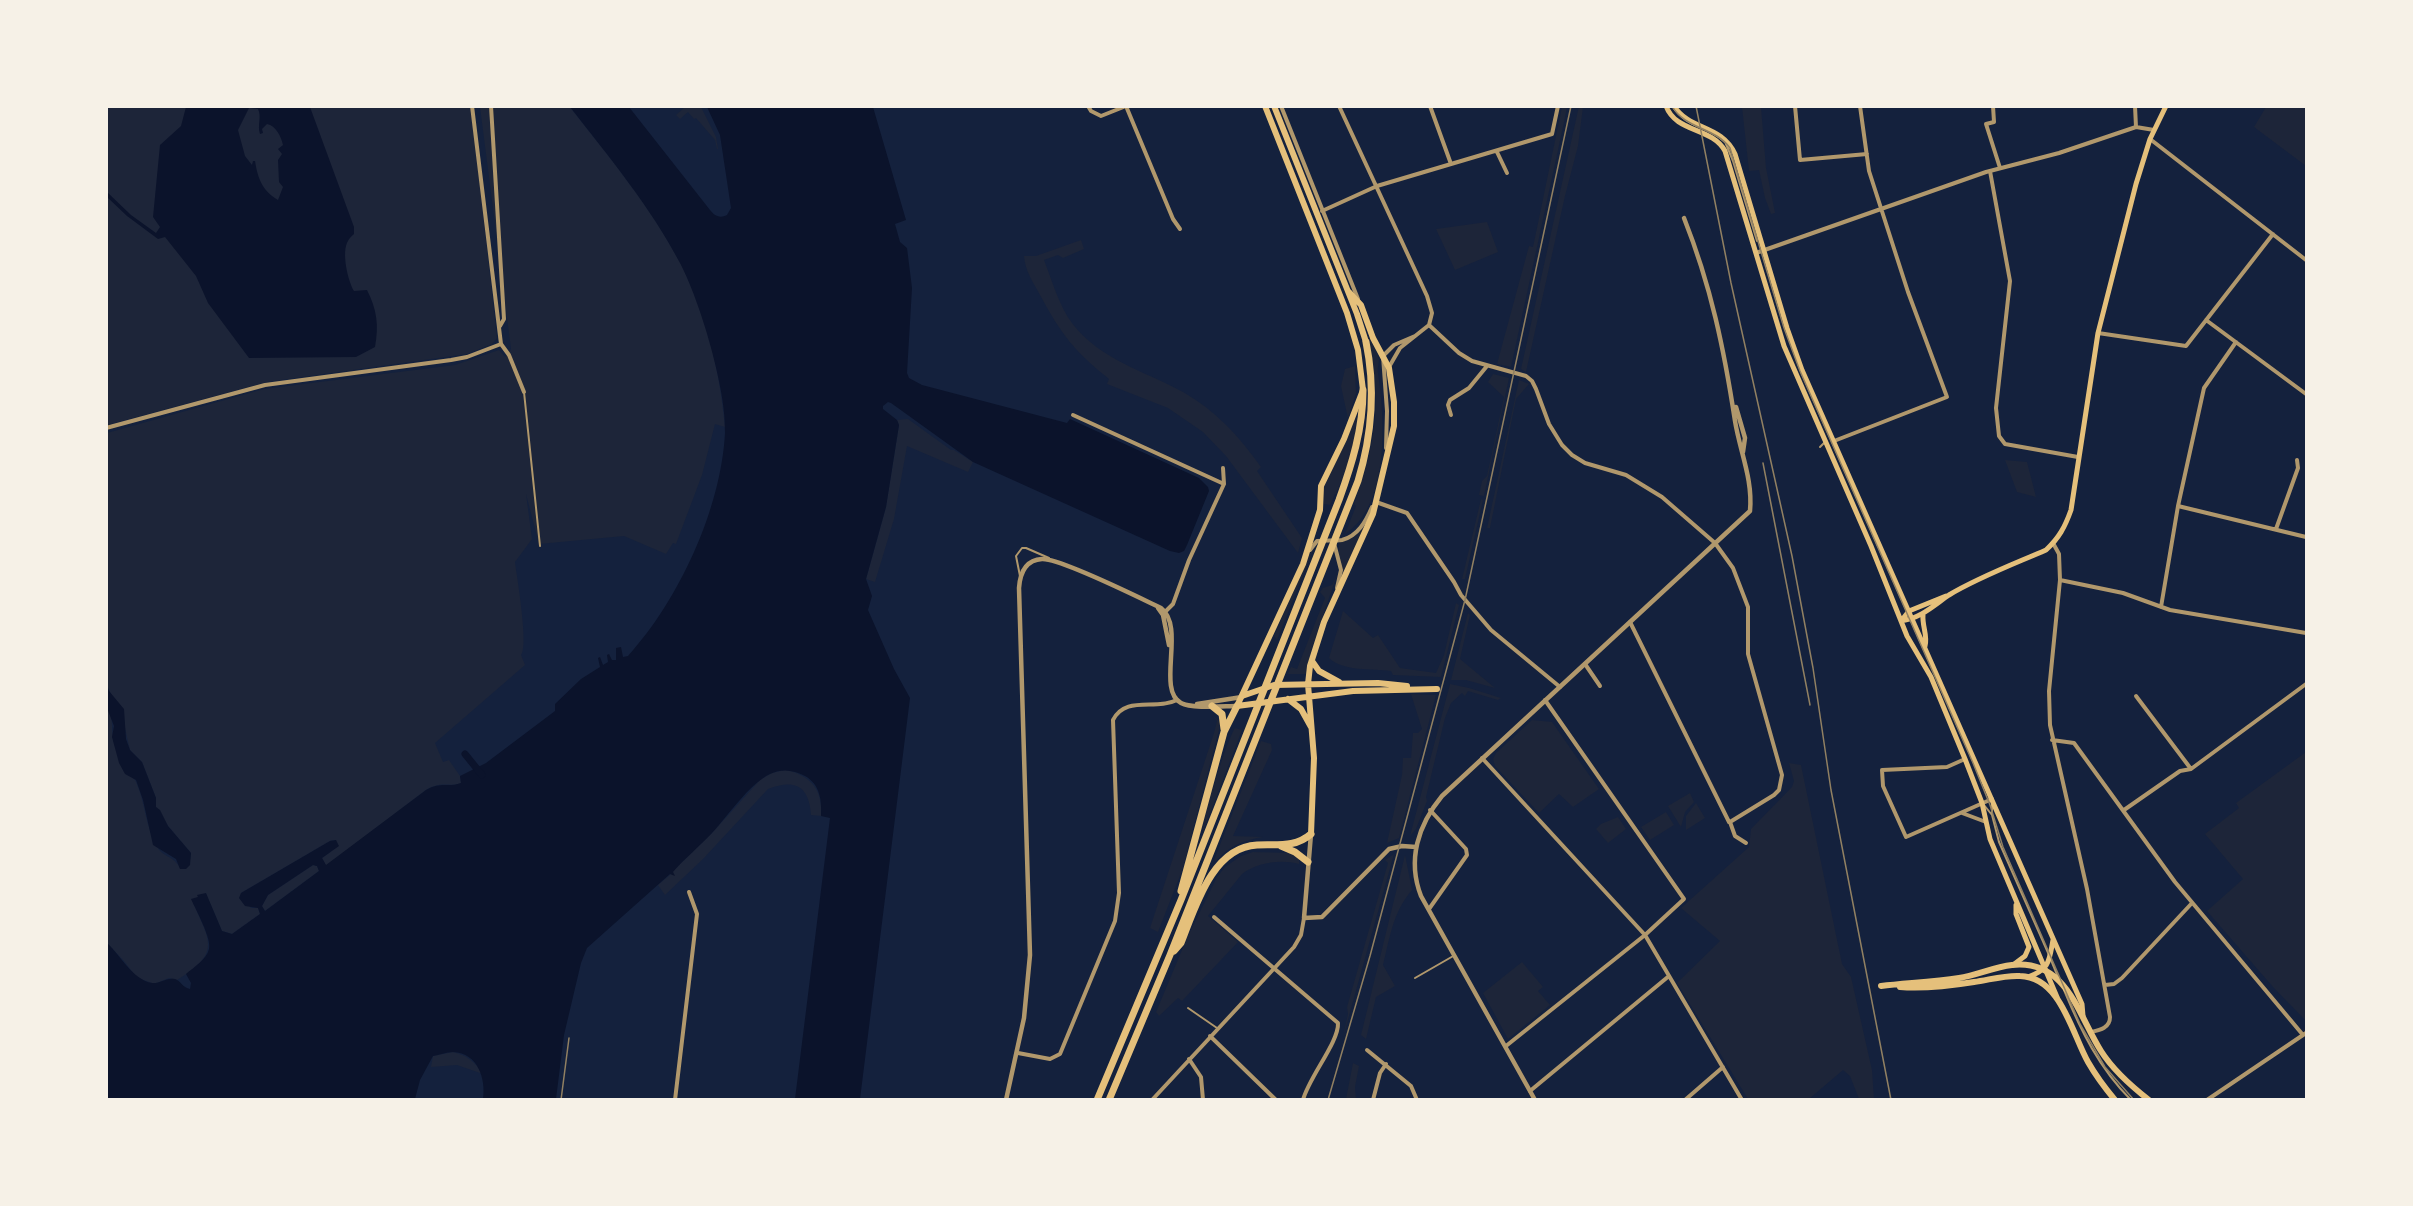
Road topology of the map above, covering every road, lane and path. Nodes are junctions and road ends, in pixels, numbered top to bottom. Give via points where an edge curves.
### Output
1 (472, 106) edge
2 (491, 106) edge
3 (1088, 106) edge
4 (1126, 106) edge
5 (1264, 106) edge
6 (1274, 106) edge
7 (1281, 106) edge
8 (1339, 106) edge
9 (1430, 106) edge
10 (1558, 106) edge
11 (1666, 106) edge
12 (1674, 106) edge
13 (1795, 106) edge
14 (1860, 106) edge
15 (1993, 106) edge
16 (2135, 106) edge
17 (2166, 106) edge
18 (2136, 127) junction
19 (1699, 128) dead end
20 (2154, 130) junction
21 (2150, 139) junction
22 (1497, 152) junction
23 (1867, 154) junction
24 (1451, 164) junction
25 (2000, 168) junction
26 (1990, 171) junction
27 (1507, 174) dead end
28 (1377, 186) junction
29 (1881, 208) junction
30 (1322, 211) junction
31 (1684, 218) dead end
32 (1180, 229) dead end
33 (2273, 234) junction
34 (1757, 242) dead end
35 (1764, 250) junction
36 (1756, 253) junction
37 (2307, 260) edge
38 (1348, 291) junction
39 (1360, 305) junction
40 (2206, 320) junction
41 (1429, 325) junction
42 (500, 326) junction
43 (2098, 333) junction
44 (1415, 336) junction
45 (1366, 342) joint
46 (2236, 342) junction
47 (501, 344) junction
48 (1383, 356) junction
49 (1487, 366) junction
50 (1389, 368) junction
51 (1363, 390) junction
52 (524, 392) joint
53 (2307, 394) edge
54 (1073, 415) dead end
55 (1451, 415) dead end
56 (106, 428) edge
57 (1834, 441) junction
58 (1825, 442) junction
59 (1820, 447) dead end
60 (2078, 457) junction
61 (2297, 460) dead end
62 (1385, 466) junction
63 (1223, 468) dead end
64 (1224, 484) junction
65 (1376, 501) junction
66 (2178, 506) junction
67 (2276, 529) junction
68 (2307, 537) edge
69 (1333, 540) junction
70 (1715, 543) junction
71 (2053, 543) junction
72 (540, 546) dead end
73 (1055, 560) junction
74 (1303, 564) junction
75 (1020, 577) junction
76 (2060, 580) junction
77 (1948, 596) junction
78 (1333, 601) junction
79 (2161, 607) junction
80 (1909, 611) junction
81 (1165, 613) junction
82 (1923, 615) junction
83 (1913, 620) junction
84 (1629, 621) junction
85 (1902, 621) junction
86 (2307, 633) edge
87 (1925, 646) junction
88 (1312, 661) junction
89 (1585, 664) junction
90 (1308, 684) junction
91 (1341, 684) junction
92 (2307, 684) edge
93 (1600, 686) dead end
94 (1560, 687) junction
95 (1310, 696) junction
96 (2136, 696) dead end
97 (1242, 697) junction
98 (1286, 698) junction
99 (1177, 700) junction
100 (1545, 700) junction
101 (1197, 705) junction
102 (1212, 706) junction
103 (1237, 706) junction
104 (1224, 732) junction
105 (1314, 733) junction
106 (2052, 740) junction
107 (1482, 758) junction
108 (1965, 759) junction
109 (2191, 769) junction
110 (1992, 799) junction
111 (1982, 803) junction
112 (1430, 810) junction
113 (2124, 810) junction
114 (1962, 813) junction
115 (1992, 815) junction
116 (1730, 822) junction
117 (1986, 822) junction
118 (1311, 834) junction
119 (1746, 843) dead end
120 (1278, 845) junction
121 (1416, 847) junction
122 (1308, 862) junction
123 (689, 892) dead end
124 (1181, 900) junction
125 (2192, 903) junction
126 (2016, 904) junction
127 (1429, 909) junction
128 (1214, 917) dead end
129 (1304, 918) junction
130 (1645, 935) junction
131 (2054, 940) junction
132 (1170, 955) junction
133 (1455, 955) junction
134 (2050, 959) junction
135 (2013, 965) junction
136 (1274, 968) junction
137 (2044, 970) junction
138 (1669, 976) junction
139 (2028, 977) junction
140 (1415, 978) dead end
141 (2060, 981) junction
142 (2105, 985) junction
143 (2058, 998) junction
144 (1188, 1008) dead end
145 (2083, 1018) junction
146 (1217, 1028) junction
147 (2090, 1032) junction
148 (2305, 1034) edge
149 (1210, 1036) junction
150 (1506, 1046) junction
151 (1366, 1050) dead end
152 (1018, 1053) junction
153 (1189, 1059) junction
154 (1386, 1064) junction
155 (1723, 1066) junction
156 (1530, 1091) junction
157 (675, 1100) edge
158 (1006, 1100) edge
159 (1097, 1100) edge
160 (1109, 1100) edge
161 (1152, 1100) edge
162 (1203, 1100) edge
163 (1276, 1100) edge
164 (1303, 1100) edge
165 (1372, 1100) edge
166 (1417, 1100) edge
167 (1535, 1100) edge
168 (1684, 1100) edge
169 (1742, 1100) edge
170 (2115, 1100) edge
171 (2131, 1100) edge
172 (2149, 1100) edge
173 (2207, 1100) edge

1 - 42 street
2 - 42 street via 504,319
3 - 4 street via 1096,114 1106,115
4 - 32 street
5 - 51 main road via 1347,313 1358,350
6 - 38 main road
7 - 30 street
8 - 28 street
9 - 24 street
10 - 22 street via 1552,134
11 - 36 main road via 1678,122 1723,146
12 - 35 main road via 1683,117 1719,133 1732,148
13 - 23 street via 1800,160
14 - 23 street
15 - 25 street via 1994,122 1986,124
16 - 18 street
17 - 20 main road
18 - 20 street
18 - 25 street
19 - 34 lane via 1720,138 1730,151
20 - 21 main road
21 - 33 street
21 - 43 main road
22 - 24 street
22 - 27 street
23 - 29 street
24 - 28 street
25 - 26 street
26 - 29 street
26 - 60 street via 2010,281 1996,408 2000,436 2005,444
28 - 30 street
28 - 41 street via 1427,296 1432,313
29 - 35 street
29 - 57 street via 1947,397
30 - 39 street
31 - 70 street via 1705,276 1724,350 1732,399 1745,438 1743,453 1750,483 1750,511
33 - 37 street
33 - 40 street
35 - 36 street
35 - 57 main road via 1793,347
36 - 58 main road via 1784,346
38 - 39 main road
38 - 45 main road
39 - 48 main road
40 - 43 street via 2186,346
40 - 46 street
41 - 44 street
41 - 49 street via 1459,353
42 - 47 street
43 - 60 main road
44 - 48 street via 1394,345
44 - 50 street via 1400,348
45 - 132 highway via 1372,390 1365,456
46 - 53 street
46 - 66 street via 2204,388
47 - 52 street
47 - 56 street via 451,360 265,386
48 - 50 main road
48 - 62 street
49 - 55 street via 1469,387 1450,400
49 - 70 street via 1532,381 1549,423 1572,455 1645,486
50 - 62 main road via 1394,426
51 - 74 main road via 1321,486 1320,510
51 - 124 highway via 1357,446 1339,500
52 - 72 lane
54 - 64 street
57 - 80 main road
58 - 59 lane
58 - 85 main road
60 - 71 main road via 2071,510 2065,528
61 - 67 street via 2298,468
62 - 65 main road
63 - 64 street
64 - 81 street via 1173,604
65 - 69 street via 1356,532
65 - 78 main road
65 - 94 street via 1407,513 1461,595 1491,630
66 - 67 street
66 - 79 street
67 - 68 street
69 - 74 street via 1314,543
69 - 78 street via 1341,570
70 - 84 street
70 - 116 street via 1733,568 1748,607 1748,654 1782,775 1774,795
71 - 76 street via 2059,554
71 - 77 main road via 2046,550
73 - 75 street via 1034,561 1023,569
73 - 75 lane via 1022,548 1016,556
73 - 81 street via 1156,605
74 - 97 main road
75 - 152 street via 1030,932 1027,997
76 - 79 street via 2123,592
76 - 106 street via 2049,691
77 - 80 main road
77 - 82 main road
78 - 88 main road
79 - 86 street
80 - 83 main road
80 - 85 main road
81 - 99 street via 1173,694
82 - 83 main road
82 - 87 main road
83 - 85 main road
83 - 87 main road
84 - 89 street
84 - 116 street
85 - 108 main road
87 - 110 main road
88 - 90 main road
88 - 91 main road via 1319,671
89 - 93 street
89 - 94 street
90 - 91 main road
90 - 95 main road
90 - 97 main road via 1274,685
91 - 95 main road via 1437,689
92 - 109 street
94 - 100 street
95 - 98 main road
95 - 105 main road
96 - 109 street
97 - 101 street
97 - 103 main road
98 - 103 main road
98 - 105 main road via 1301,709
99 - 101 street
99 - 152 street via 1169,704 1125,706 1113,720 1119,893 1115,921 1060,1054 1050,1059
100 - 107 street
100 - 130 street via 1684,899
101 - 102 street
102 - 103 street
102 - 104 highway via 1222,714
103 - 104 highway
104 - 124 highway via 1182,883
105 - 118 main road
106 - 113 street via 2074,743
106 - 142 street
107 - 112 street
107 - 130 street
108 - 111 main road
108 - 114 street via 1947,767 1882,770 1884,786 1906,837
109 - 113 street via 2180,771
110 - 111 street
110 - 115 lane
110 - 131 main road
111 - 114 street
111 - 115 lane
111 - 117 main road
112 - 121 street
112 - 127 street via 1466,849 1467,855
113 - 125 street
114 - 117 street
115 - 134 lane via 1999,842
116 - 119 street via 1735,836
117 - 126 main road
118 - 120 highway via 1295,843
118 - 122 street
120 - 122 highway
120 - 132 highway via 1255,845 1227,857 1210,879 1181,943
121 - 127 street via 1415,880
121 - 129 street via 1397,847 1383,854 1322,917
122 - 129 street
123 - 157 street via 697,914
124 - 159 highway
125 - 142 street via 2122,978
125 - 148 street
126 - 135 main road via 2029,946 2025,956
126 - 137 main road
127 - 133 street
128 - 136 street
129 - 136 street via 1298,940
130 - 138 street
130 - 150 street
131 - 134 main road
131 - 145 main road via 2082,1004
132 - 160 highway
133 - 140 lane
133 - 150 street
134 - 137 main road
134 - 141 lane
135 - 137 main road
135 - 139 main road via 1961,978 1881,986 1924,988
136 - 146 street
136 - 164 street via 1338,1023 1335,1038 1306,1087
137 - 139 main road
137 - 141 main road
137 - 143 main road
138 - 155 street
138 - 156 street
139 - 143 main road
141 - 145 main road
141 - 171 lane via 2091,1048
142 - 147 street via 2110,1021 2105,1028
143 - 170 main road via 2087,1060
144 - 146 lane
145 - 147 main road
146 - 149 street
147 - 172 main road via 2117,1071
148 - 173 street
149 - 153 street
149 - 163 street
150 - 156 street
151 - 154 street
152 - 158 street
153 - 161 street
153 - 162 street via 1201,1077
154 - 165 street
154 - 166 street via 1411,1086
155 - 168 street
155 - 169 street
156 - 167 street

